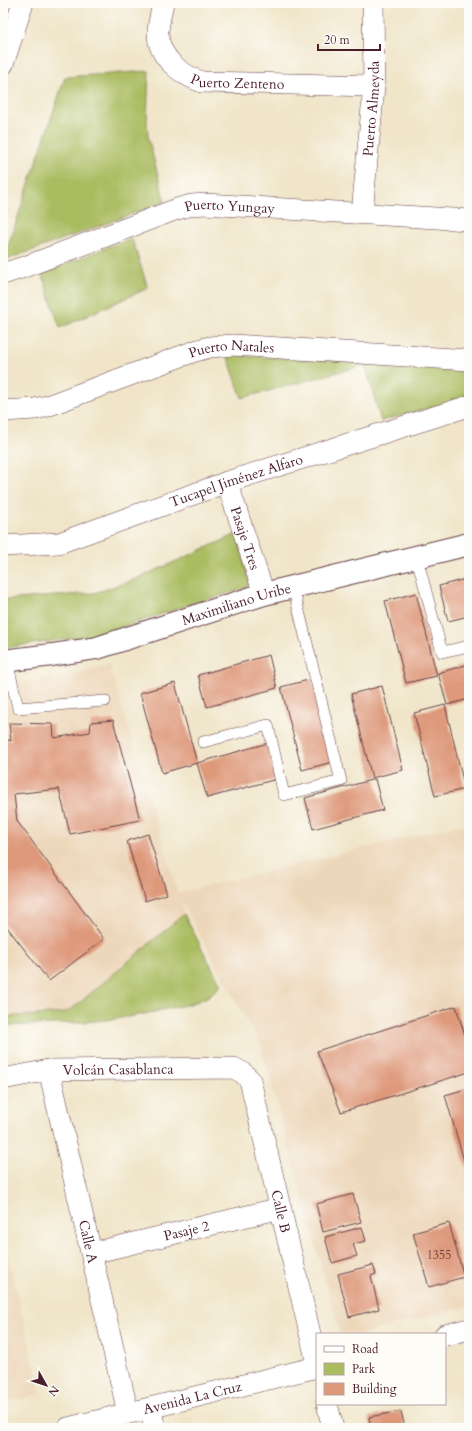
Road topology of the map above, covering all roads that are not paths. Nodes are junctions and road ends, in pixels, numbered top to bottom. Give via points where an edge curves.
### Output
1 (23, 3) edge
2 (163, 3) edge
3 (373, 3) edge
4 (3, 64) edge
5 (374, 86) junction
6 (362, 213) junction
7 (469, 220) edge
8 (3, 274) edge
9 (469, 360) edge
10 (469, 406) edge
11 (3, 411) edge
12 (228, 482) junction
13 (469, 544) edge
14 (3, 546) edge
15 (417, 558) junction
16 (293, 587) junction
17 (264, 594) junction
18 (469, 646) edge
19 (5, 661) edge
20 (105, 700) dead end
21 (203, 742) dead end
22 (234, 1068) joint
23 (49, 1070) junction
24 (3, 1079) edge
25 (281, 1208) junction
26 (92, 1253) junction
27 (469, 1329) edge
28 (446, 1335) edge
29 (316, 1359) edge
30 (316, 1367) edge
31 (327, 1405) edge
32 (150, 1408) junction
33 (128, 1413) junction
34 (68, 1428) edge
35 (155, 1428) edge
36 (333, 1428) edge

1 - 4 street
2 - 5 street, Puerto Zenteno via 158,32 160,44 172,64 191,78 202,82
3 - 5 street, Puerto Almeyda
5 - 6 street, Puerto Almeyda
6 - 7 street, Puerto Yungay
6 - 8 street, Puerto Yungay via 192,205
9 - 11 street, Puerto Natales via 234,345 210,347 47,406
10 - 12 street, Tucapel Jiménez Alfaro
12 - 14 street, Tucapel Jiménez Alfaro via 59,543
12 - 17 street, Pasaje Tres
13 - 15 street, Maximiliano Uribe
15 - 16 street, Maximiliano Uribe
15 - 18 lane via 442,652
16 - 17 street, Maximiliano Uribe
16 - 21 lane via 341,781 284,795 268,725
17 - 19 street, Maximiliano Uribe via 97,648
19 - 20 lane via 18,708
22 - 23 street, Volcán Casablanca
22 - 25 street, Calle B via 250,1080
23 - 24 street, Volcán Casablanca
23 - 26 street, Calle A
25 - 26 street, Pasaje 2
25 - 29 street, Calle B
26 - 33 street, Calle A
27 - 28 street
30 - 32 street, Avenida La Cruz
31 - 36 street
32 - 33 street, Avenida La Cruz
32 - 35 street
33 - 34 street, Avenida La Cruz

